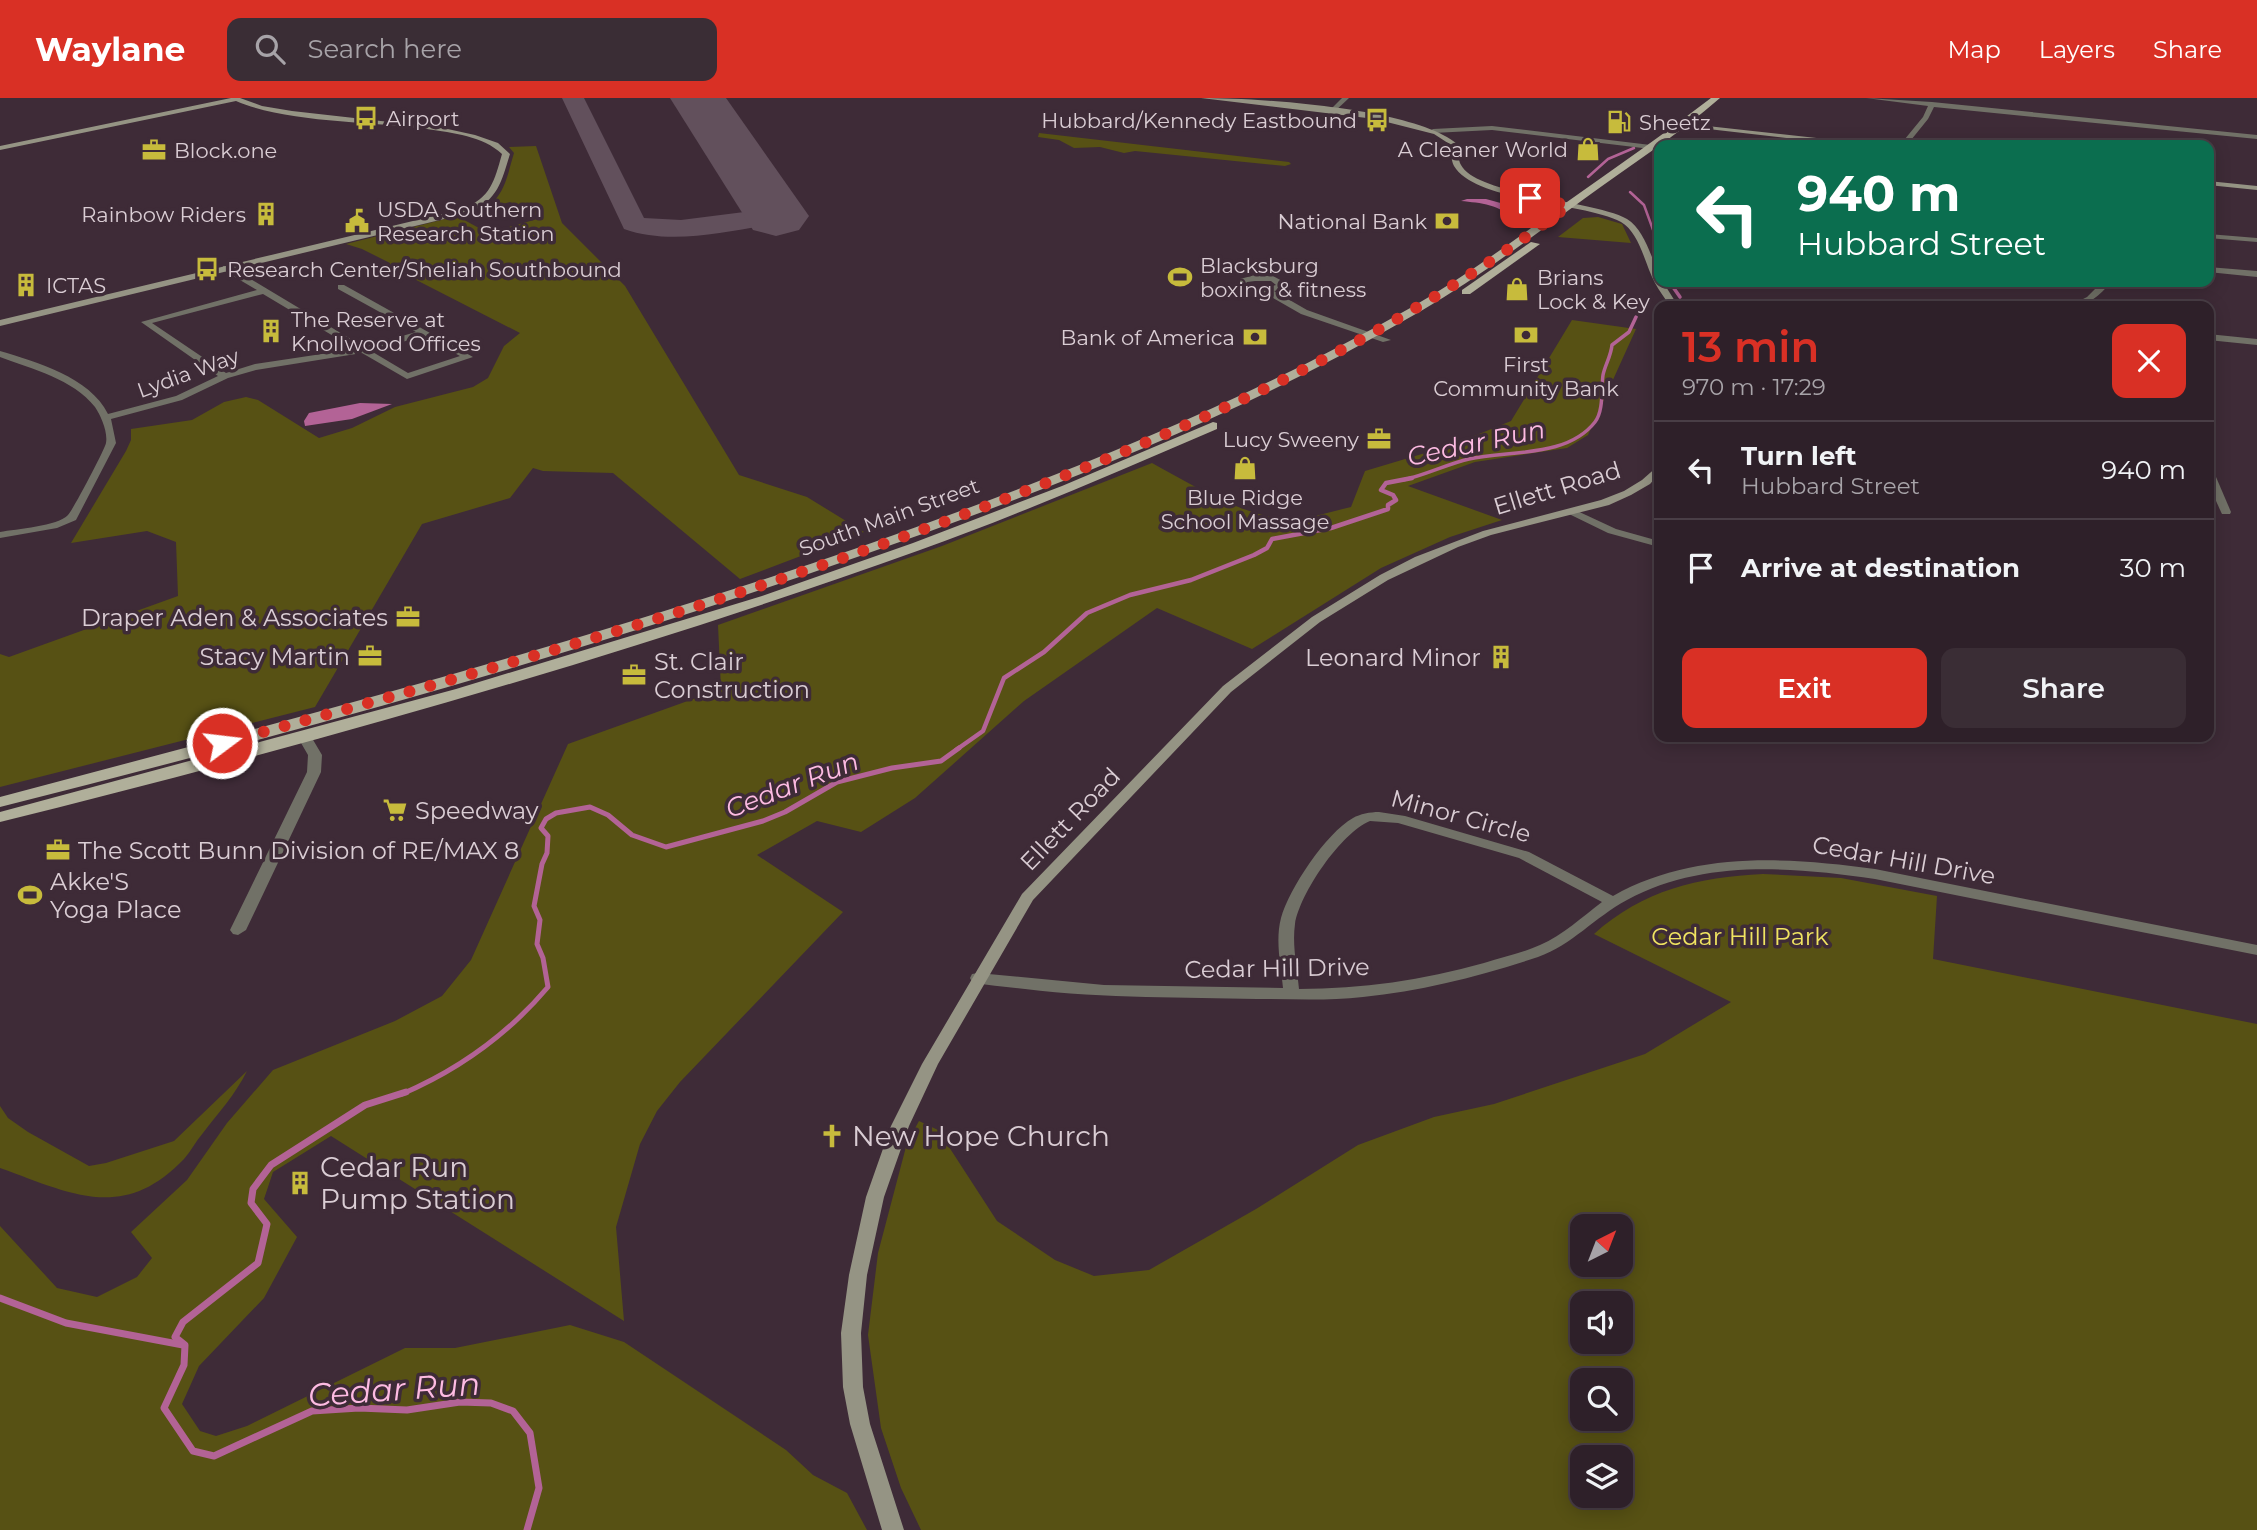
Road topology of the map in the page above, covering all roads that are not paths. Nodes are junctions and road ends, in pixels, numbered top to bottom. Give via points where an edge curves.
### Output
1 (1204, 98) edge
2 (1346, 98) edge
3 (1716, 98) edge
4 (1868, 98) edge
5 (235, 99) edge
6 (1726, 103) dead end
7 (1932, 104) junction
8 (1331, 112) junction
9 (1682, 124) junction
10 (1696, 126) junction
11 (1433, 131) junction
12 (2257, 137) edge
13 (1665, 140) edge
14 (1676, 140) edge
15 (1818, 140) edge
16 (1907, 140) edge
17 (0, 148) edge
18 (1654, 149) edge
19 (1654, 150) edge
20 (1654, 151) edge
21 (2214, 184) edge
22 (2257, 188) edge
23 (1569, 205) junction
24 (1584, 208) junction
25 (2214, 236) edge
26 (2257, 240) edge
27 (226, 268) junction
28 (2214, 270) edge
29 (1654, 272) edge
30 (2257, 274) edge
31 (341, 287) dead end
32 (2102, 287) edge
33 (264, 291) junction
34 (1267, 292) dead end
35 (2085, 301) edge
36 (0, 323) edge
37 (423, 333) junction
38 (1370, 335) junction
39 (2214, 338) edge
40 (1386, 340) junction
41 (2257, 342) edge
42 (363, 350) junction
43 (0, 354) edge
44 (225, 376) junction
45 (107, 417) junction
46 (1654, 476) edge
47 (2214, 484) edge
48 (1573, 512) junction
49 (2226, 512) dead end
50 (0, 535) edge
51 (1654, 543) edge
52 (869, 556) junction
53 (304, 736) junction
54 (0, 802) edge
55 (0, 817) edge
56 (1613, 902) junction
57 (238, 930) dead end
58 (2257, 950) edge
59 (978, 978) junction
60 (1291, 994) junction
61 (893, 1530) edge

1 - 8 street
2 - 8 street
3 - 9 main road, South Main Street
4 - 7 street
5 - 17 street
5 - 27 street via 288,113 466,133 497,144 506,154 492,195 478,207
6 - 10 main road
7 - 12 street
7 - 16 street
8 - 11 street
9 - 10 street
9 - 13 main road, South Main Street
10 - 14 main road
10 - 15 street
11 - 18 street via 1492,128
11 - 23 street via 1454,144 1456,164 1472,179 1502,191
19 - 23 main road, South Main Street
20 - 24 main road, South Main Street
21 - 22 street
23 - 24 street
23 - 38 main road, South Main Street via 1455,285
24 - 29 street via 1630,224
24 - 40 main road, South Main Street via 1499,271
25 - 26 street
27 - 33 street
27 - 36 street
28 - 30 street
31 - 37 street
32 - 35 street
33 - 42 street
33 - 44 street via 145,322
34 - 38 street via 1298,310
37 - 42 street, Lydia Way
37 - 42 street via 468,357 407,376
38 - 40 street
38 - 52 main road, South Main Street via 1233,404
39 - 41 street
40 - 52 main road, South Main Street via 1160,450 1046,497
42 - 44 street, Lydia Way via 275,362
43 - 45 street via 80,388 98,402
44 - 45 street, Lydia Way via 179,398
45 - 50 street via 111,443 72,518
46 - 48 street, Ellett Road via 1634,490
47 - 49 street
48 - 51 street via 1612,531
48 - 59 street, Ellett Road via 1486,533 1423,557 1360,592 1246,672 1041,880
52 - 53 main road, South Main Street via 639,640
52 - 54 main road, South Main Street via 514,663
53 - 55 main road, South Main Street
53 - 57 street via 315,755 314,772
56 - 58 street, Cedar Hill Drive via 1649,884 1689,873 1749,865 1806,865 1875,874
56 - 60 street, Cedar Hill Drive via 1567,938 1532,953 1418,984
56 - 60 street, Minor Circle via 1508,849 1400,819 1364,818 1348,827 1295,899 1288,925
59 - 60 street, Cedar Hill Drive via 1064,990
59 - 61 street, Ellett Road via 900,1126 875,1197 858,1275 851,1333 853,1387

